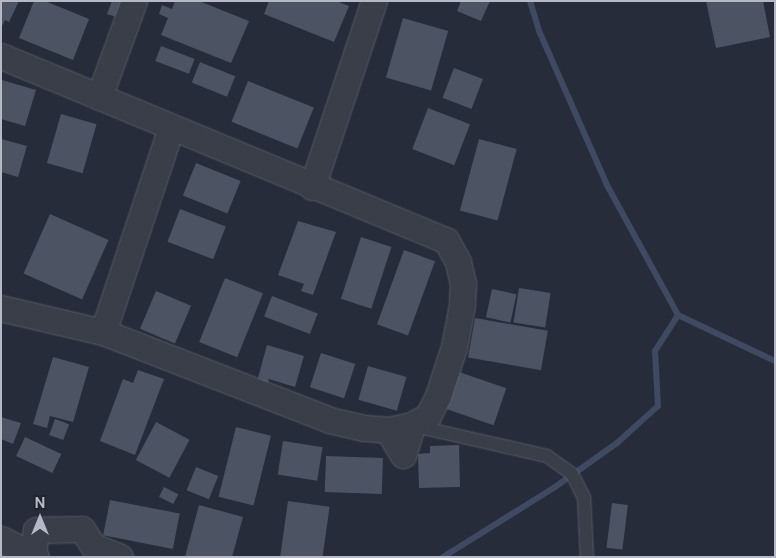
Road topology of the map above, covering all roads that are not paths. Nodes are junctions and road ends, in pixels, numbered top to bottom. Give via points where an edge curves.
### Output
1 (134, 1) edge
2 (374, 1) edge
3 (1, 56) edge
4 (99, 97) junction
5 (171, 128) junction
6 (312, 187) junction
7 (1, 308) edge
8 (103, 332) junction
9 (412, 425) junction
10 (1, 539) edge
11 (35, 555) edge
12 (120, 557) edge
13 (587, 557) edge

1 - 4 street
2 - 6 street
3 - 4 street
4 - 5 street
5 - 6 street
5 - 8 street
6 - 9 street via 446,240 458,262 462,305 454,347 428,416
7 - 8 street
8 - 9 street via 330,420 388,430
9 - 13 lane via 547,456 572,474 584,498
10 - 11 street
11 - 12 street via 36,530 82,529 93,546

